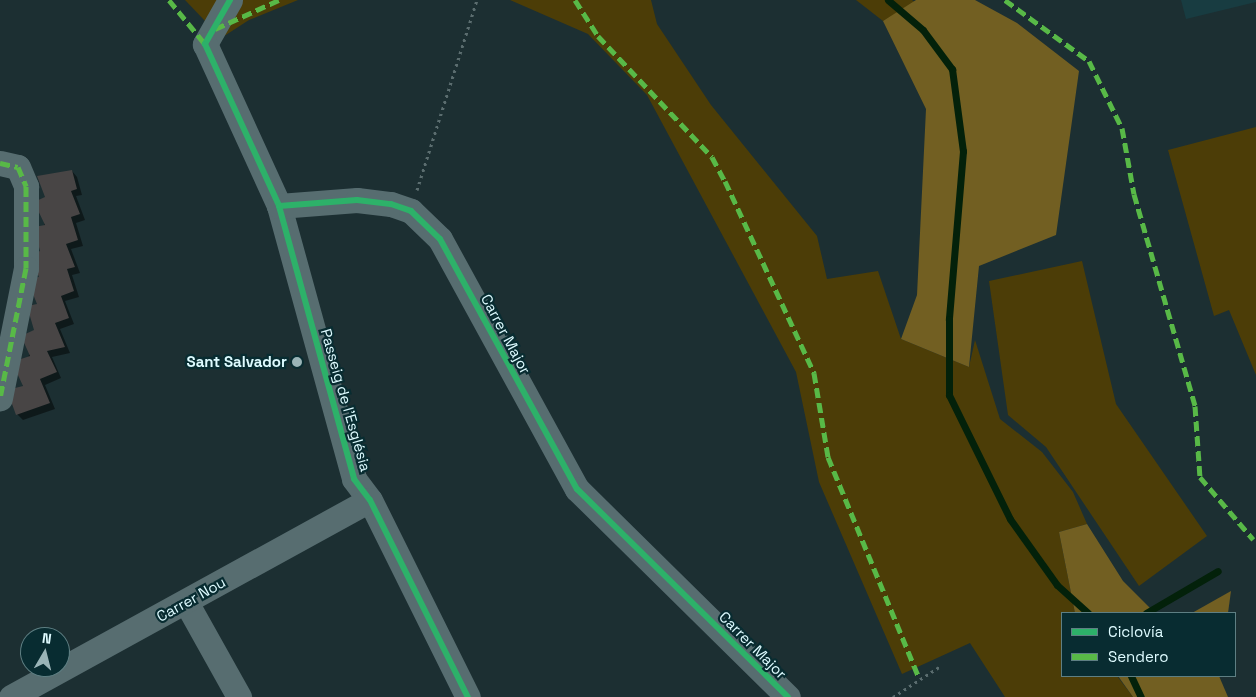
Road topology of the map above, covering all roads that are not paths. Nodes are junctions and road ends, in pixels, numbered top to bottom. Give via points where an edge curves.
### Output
1 (230, 0) edge
2 (0, 163) edge
3 (279, 206) junction
4 (0, 398) edge
5 (370, 500) junction
6 (186, 602) junction
7 (11, 697) edge
8 (239, 697) edge
9 (468, 697) edge
10 (788, 697) edge

1 - 3 street via 205,44
2 - 4 street via 18,167 26,186 26,268
3 - 5 street, Passeig de l'Església via 354,479
3 - 10 street, Carrer Major via 357,200 411,211 440,239 577,489
5 - 6 street, Carrer Nou
5 - 9 street, Passeig de l'Església
6 - 7 street, Carrer Nou
6 - 8 street

